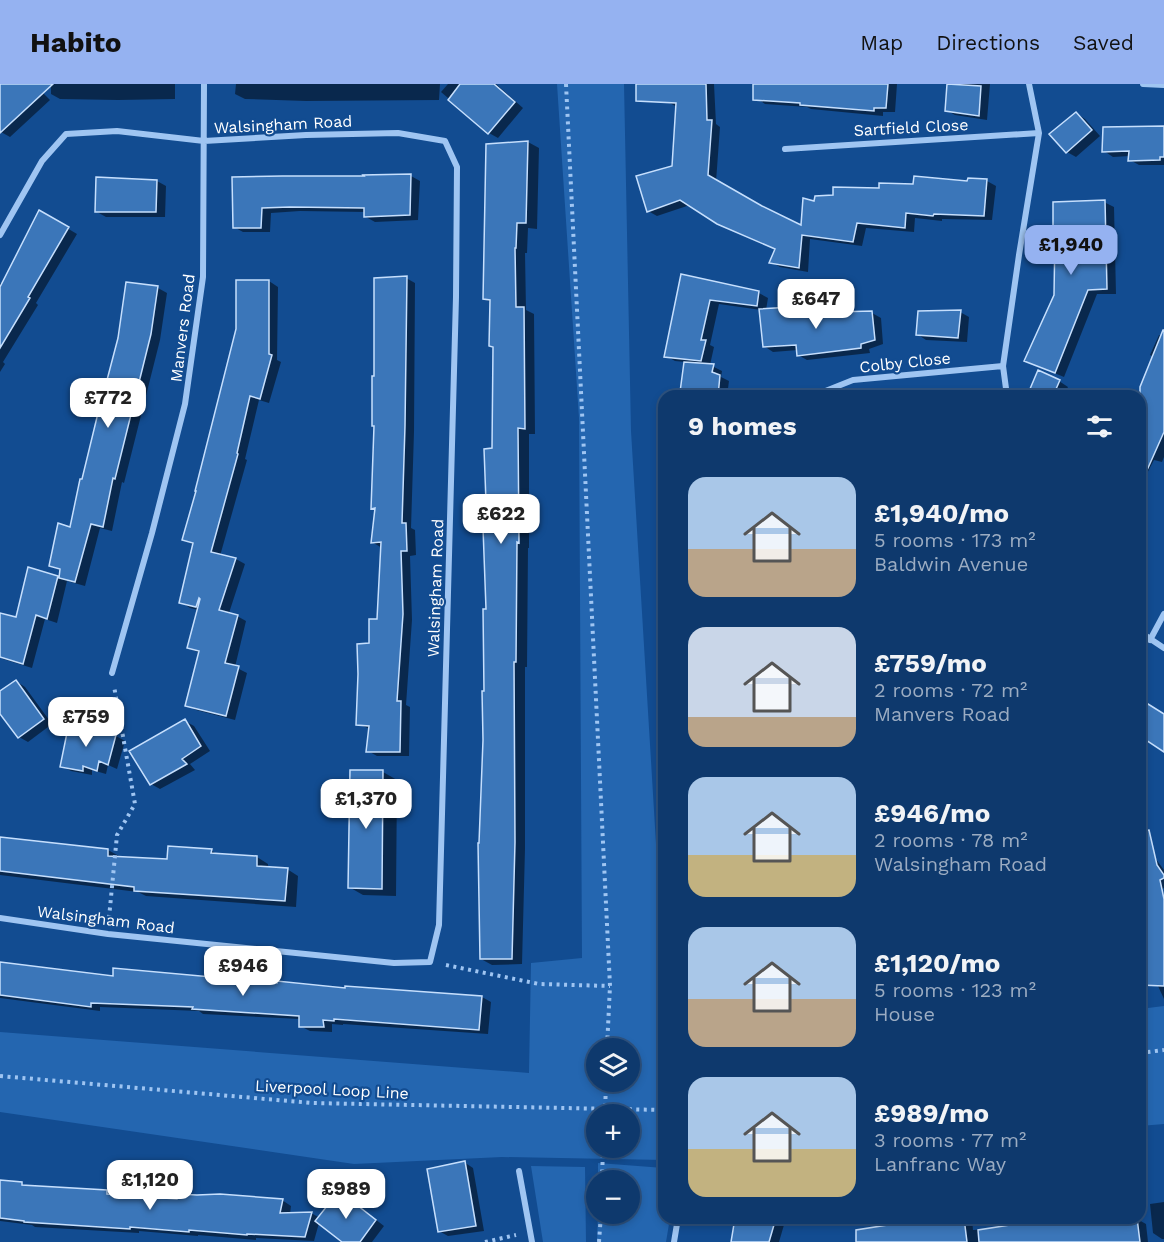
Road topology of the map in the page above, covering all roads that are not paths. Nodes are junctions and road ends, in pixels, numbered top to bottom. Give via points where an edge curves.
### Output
1 (204, 84) edge
2 (1029, 84) edge
3 (1143, 84) edge
4 (1164, 85) edge
5 (1039, 133) junction
6 (204, 141) junction
7 (784, 148) dead end
8 (0, 235) edge
9 (1003, 366) junction
10 (828, 390) edge
11 (1006, 390) edge
12 (1164, 614) edge
13 (1146, 637) edge
14 (1150, 640) junction
15 (1164, 648) edge
16 (112, 673) road end
17 (0, 918) edge
18 (519, 1172) dead end
19 (677, 1224) edge
20 (532, 1242) edge
21 (674, 1242) edge

1 - 6 street, Manvers Road
2 - 5 street
3 - 4 street
5 - 7 street, Sartfield Close
5 - 9 street
6 - 8 street, Walsingham Road via 117,131 66,134 42,161
6 - 16 street, Manvers Road via 203,278 185,404
6 - 17 street, Walsingham Road via 398,133 445,141 457,166 439,925 430,962 394,963 108,934
9 - 10 street, Colby Close via 853,380
9 - 11 street
12 - 14 street
13 - 14 street
14 - 15 street
18 - 20 street
19 - 21 street

